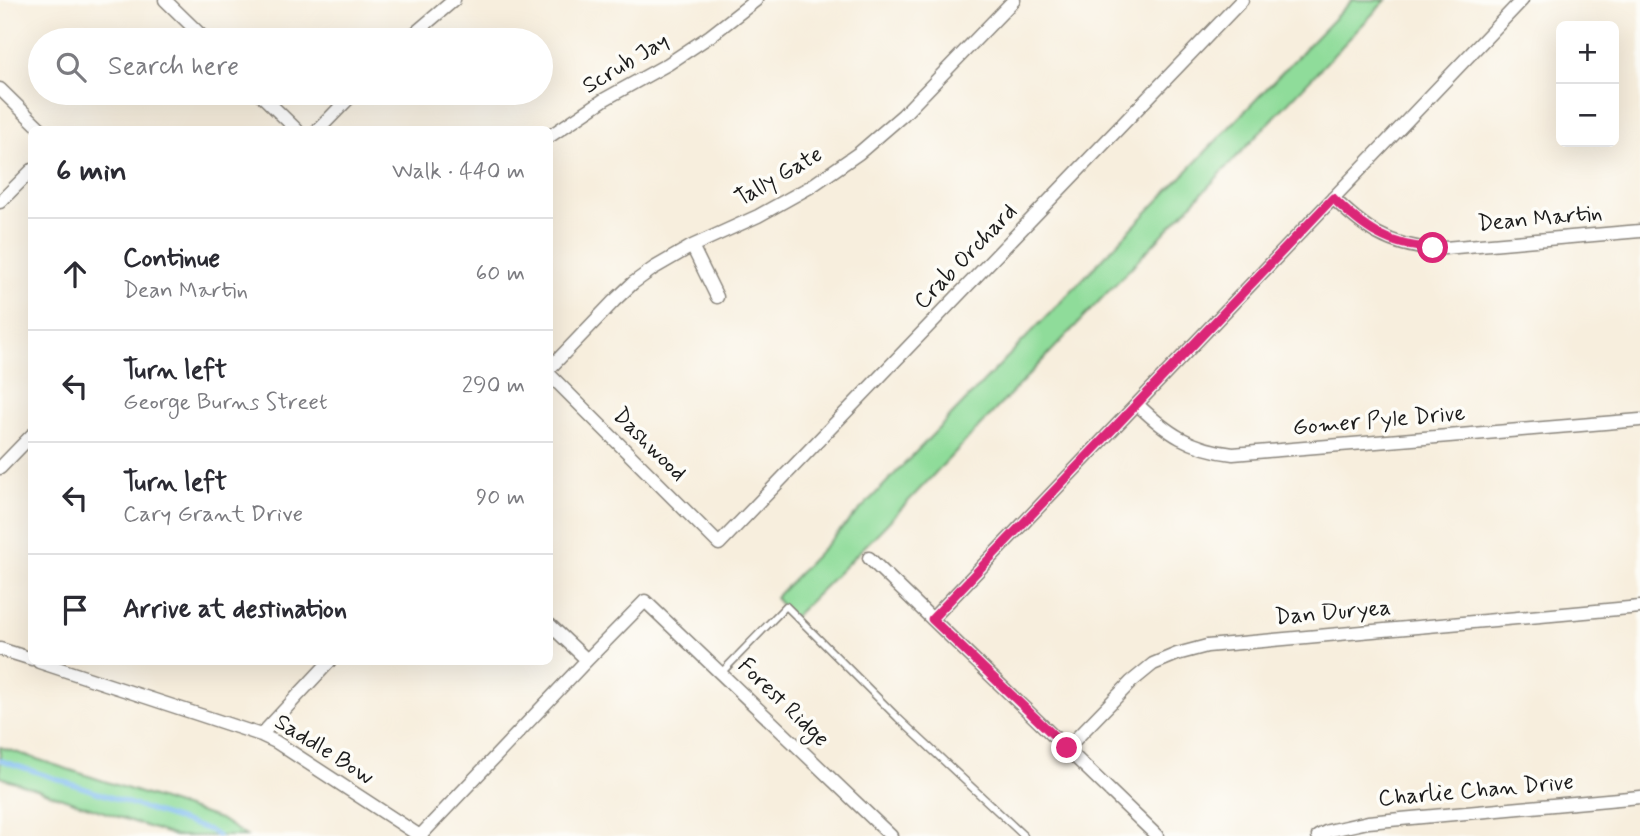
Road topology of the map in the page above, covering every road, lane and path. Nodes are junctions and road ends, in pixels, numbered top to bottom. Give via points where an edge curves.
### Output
1 (164, 0) edge
2 (454, 0) edge
3 (757, 0) edge
4 (1014, 0) edge
5 (1242, 0) edge
6 (1522, 0) edge
7 (193, 28) edge
8 (421, 28) edge
9 (0, 89) edge
10 (271, 105) edge
11 (342, 105) edge
12 (39, 126) edge
13 (293, 126) edge
14 (322, 126) edge
15 (553, 134) edge
16 (28, 174) edge
17 (1333, 198) junction
18 (0, 202) edge
19 (1640, 231) edge
20 (692, 246) junction
21 (717, 297) dead end
22 (553, 365) edge
23 (553, 378) edge
24 (1137, 404) junction
25 (1640, 420) edge
26 (28, 439) edge
27 (0, 468) edge
28 (719, 544) joint
29 (869, 558) dead end
30 (1640, 607) edge
31 (932, 619) junction
32 (553, 628) edge
33 (0, 649) edge
34 (28, 658) edge
35 (587, 660) junction
36 (326, 665) edge
37 (78, 667) edge
38 (721, 673) junction
39 (261, 735) junction
40 (1067, 748) junction
41 (1640, 797) edge
42 (420, 836) edge
43 (891, 836) edge
44 (1024, 836) edge
45 (1157, 836) edge
46 (1318, 836) edge

1 - 7 street
2 - 8 street
3 - 15 street, Scrub Jay via 668,64
4 - 20 street, Tally Gate via 903,115 859,153 758,216
5 - 28 street, Crab Orchard
6 - 17 street
9 - 12 street
10 - 13 street
11 - 14 street
16 - 18 street
17 - 19 street, Dean Martin via 1373,233 1420,248
17 - 24 street
20 - 21 street
20 - 22 street, Tally Gate via 633,284
23 - 28 street, Dashwood
24 - 25 street, Gomer Pyle Drive via 1183,441 1233,454
24 - 31 street
26 - 27 street
29 - 31 street
30 - 40 street, Dan Duryea via 1194,648 1153,664 1130,681
31 - 40 street
32 - 35 street
33 - 34 street
35 - 38 street, Forest Ridge via 645,601
35 - 42 street
36 - 39 street
37 - 39 street, Saddle Bow
38 - 43 street, Forest Ridge
38 - 44 lane via 786,606
39 - 42 street, Saddle Bow
40 - 45 street
41 - 46 street, Charlie Chan Drive via 1368,822

